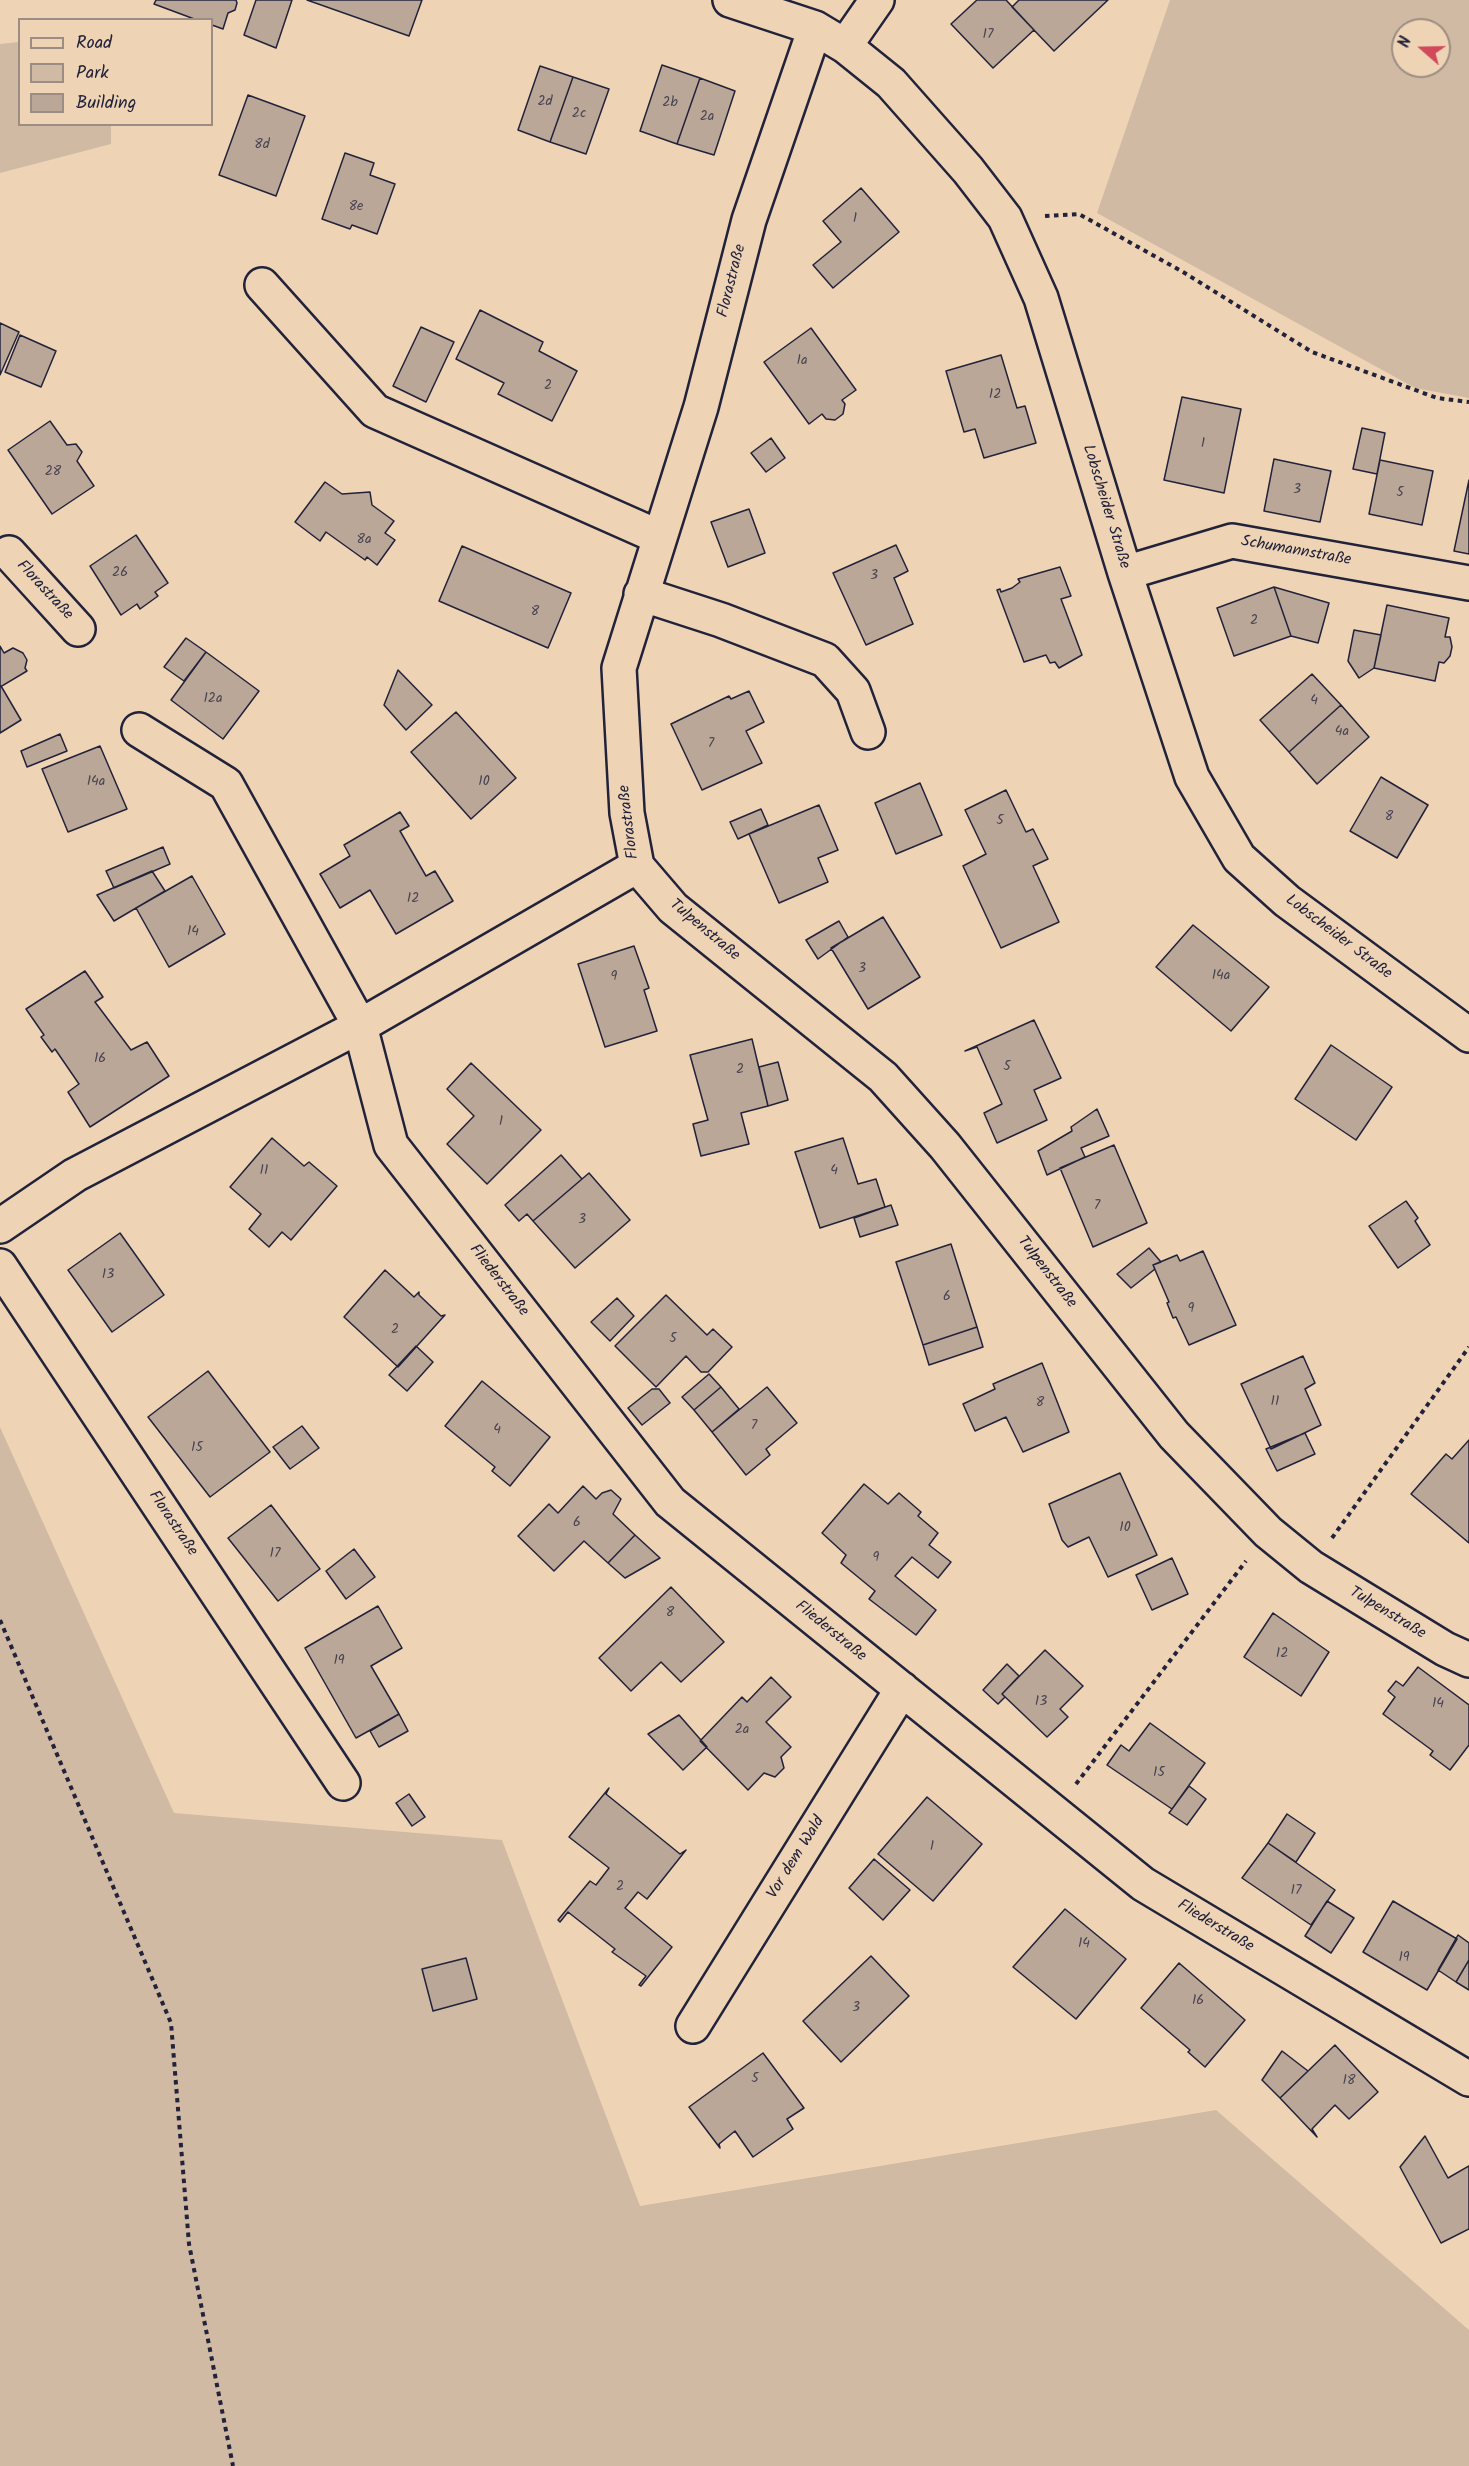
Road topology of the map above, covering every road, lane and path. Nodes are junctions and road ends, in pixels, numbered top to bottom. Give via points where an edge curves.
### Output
1 (730, 0) edge
2 (877, 0) edge
3 (815, 28) junction
4 (845, 46) junction
5 (1005, 218) junction
6 (262, 285) dead end
7 (1469, 402) edge
8 (659, 537) junction
9 (3, 547) edge
10 (1125, 573) junction
11 (1469, 583) edge
12 (642, 594) junction
13 (78, 628) dead end
14 (139, 730) dead end
15 (868, 732) dead end
16 (637, 866) junction
17 (360, 1026) junction
18 (1469, 1035) edge
19 (0, 1226) edge
20 (0, 1266) edge
21 (1469, 1347) edge
22 (1268, 1532) junction
23 (1311, 1567) junction
24 (0, 1620) edge
25 (1469, 1660) edge
26 (902, 1689) junction
27 (1094, 1761) dead end
28 (344, 1783) dead end
29 (693, 2026) dead end
30 (1469, 2079) edge
31 (233, 2466) edge

1 - 3 street, Lobscheider Straße
2 - 4 street
3 - 4 street, Lobscheider Straße
3 - 8 street, Florastraße via 749,220 701,408
4 - 5 street, Lobscheider Straße via 891,83
5 - 7 path via 1079,214 1183,272 1312,352 1437,398
5 - 10 street, Lobscheider Straße via 1041,298
6 - 8 street via 375,411
8 - 12 street, Florastraße
9 - 13 street, Florastraße
10 - 11 street, Schumannstraße via 1232,541
10 - 18 street, Lobscheider Straße via 1192,777 1239,858 1287,901
12 - 15 street via 825,660 853,691
12 - 16 street, Florastraße via 619,668 627,813
14 - 17 street via 226,784
16 - 17 street, Florastraße
16 - 22 street, Tulpenstraße via 673,908 882,1077 945,1146 1174,1435
17 - 19 street, Florastraße via 75,1174
17 - 26 street, Fliederstraße via 392,1145 670,1502
20 - 28 street, Florastraße
21 - 23 path
22 - 23 street, Tulpenstraße
22 - 27 path
23 - 25 street, Tulpenstraße
24 - 31 path via 171,2023 189,2244
26 - 29 street, Vor dem Wald
26 - 30 street, Fliederstraße via 1143,1884

